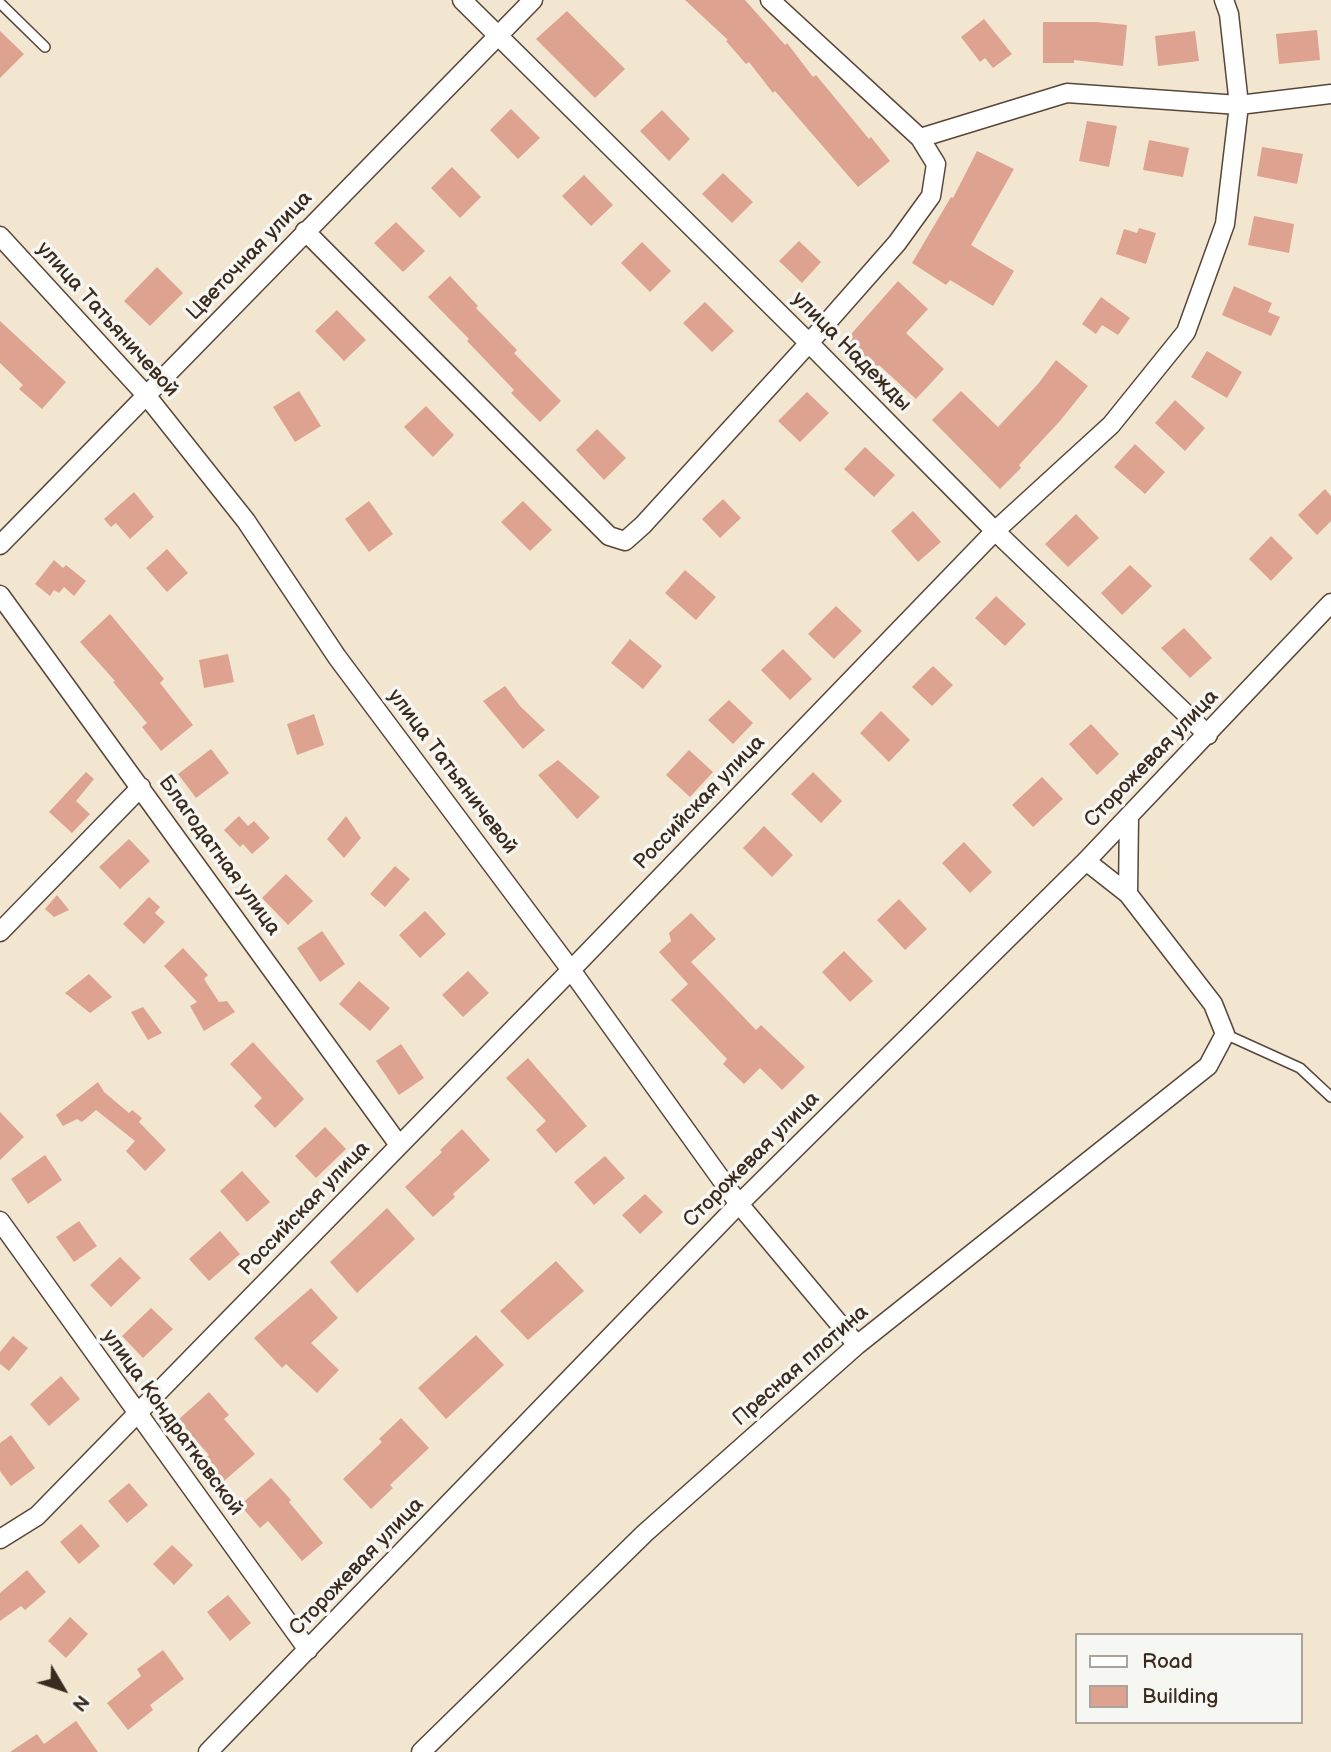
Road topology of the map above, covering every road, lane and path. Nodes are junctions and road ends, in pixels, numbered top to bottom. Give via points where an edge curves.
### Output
1 (463, 0) edge
2 (533, 0) edge
3 (770, 0) edge
4 (1224, 0) edge
5 (0, 3) edge
6 (499, 37) junction
7 (45, 47) dead end
8 (1331, 94) edge
9 (1239, 105) junction
10 (920, 138) junction
11 (305, 231) junction
12 (0, 236) edge
13 (809, 343) junction
14 (146, 395) junction
15 (995, 531) junction
16 (0, 545) edge
17 (0, 595) edge
18 (1331, 603) edge
19 (1208, 735) junction
20 (141, 787) junction
21 (1129, 816) junction
22 (1086, 861) junction
23 (1128, 894) junction
24 (0, 932) edge
25 (571, 970) junction
26 (1225, 1034) junction
27 (1331, 1097) edge
28 (399, 1145) junction
29 (739, 1204) junction
30 (0, 1221) edge
31 (857, 1345) junction
32 (137, 1414) junction
33 (0, 1539) edge
34 (308, 1650) junction
35 (208, 1752) edge
36 (421, 1752) edge

1 - 6 street, улица Надежды
2 - 6 street, Цветочная улица
3 - 10 street
4 - 9 street, Российская улица
5 - 7 lane
6 - 11 street, Цветочная улица
6 - 13 street, улица Надежды
8 - 9 street
9 - 10 street via 1067,93
9 - 15 street, Российская улица via 1225,225 1186,332 1111,425
10 - 13 street via 936,164 932,196
11 - 13 street via 609,536 625,541
11 - 14 street, Цветочная улица
12 - 14 street, улица Татьяничевой
13 - 15 street, улица Надежды
14 - 16 street, Цветочная улица
14 - 25 street, улица Татьяничевой via 246,521 337,657
15 - 19 street, улица Надежды
15 - 25 street, Российская улица
17 - 20 street, Благодатная улица
18 - 19 street, Сторожевая улица
19 - 21 street, Сторожевая улица
20 - 24 street
20 - 28 street, Благодатная улица
21 - 22 street, Сторожевая улица
21 - 23 street
22 - 23 street
22 - 29 street, Сторожевая улица
23 - 26 street via 1213,1004
25 - 28 street, Российская улица
25 - 29 street, улица Татьяничевой
26 - 27 lane via 1300,1068
26 - 31 street, Пресная плотина via 1208,1066
28 - 32 street, Российская улица
29 - 31 street, улица Татьяничевой
29 - 34 street, Сторожевая улица
30 - 32 street, улица Кондратковской
31 - 36 street, Пресная плотина via 645,1532
32 - 33 street, Российская улица via 37,1516
32 - 34 street, улица Кондратковской
34 - 35 street, Сторожевая улица

